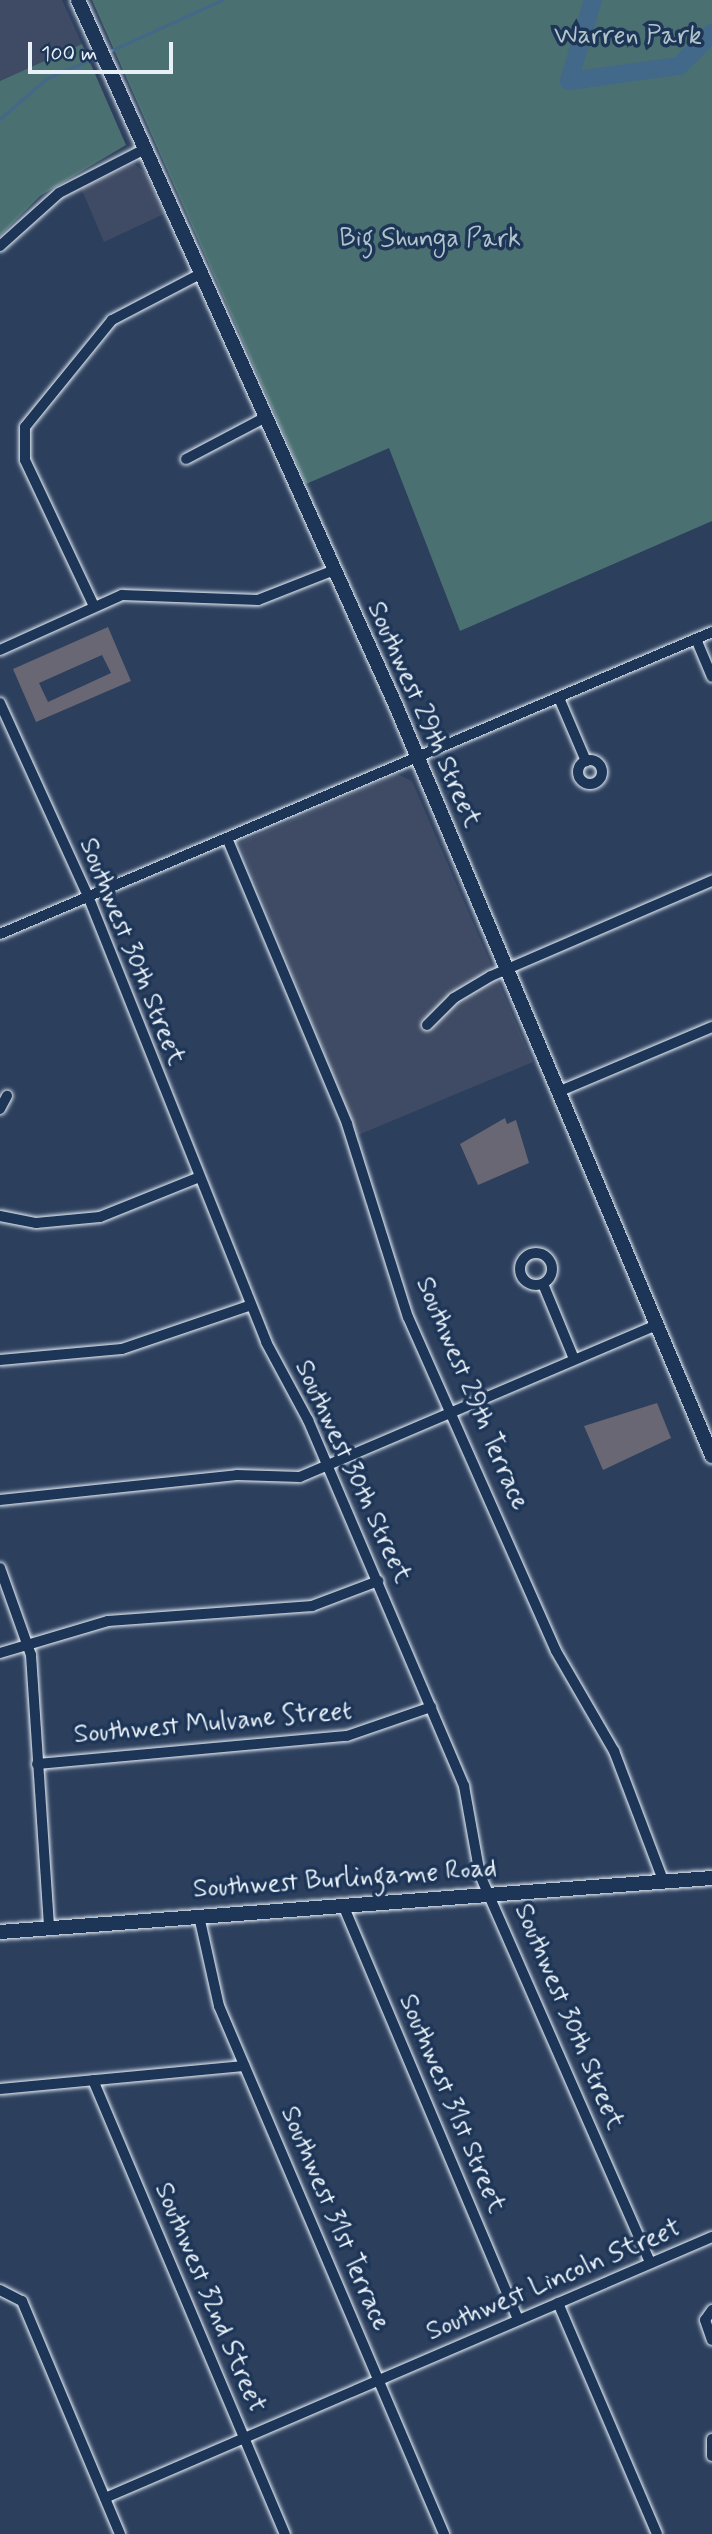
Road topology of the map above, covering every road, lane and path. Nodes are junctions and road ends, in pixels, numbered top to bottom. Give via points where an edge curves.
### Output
1 (78, 0) edge
2 (145, 149) junction
3 (0, 246) edge
4 (200, 274) junction
5 (264, 418) junction
6 (186, 459) dead end
7 (332, 570) junction
8 (93, 604) junction
9 (712, 632) edge
10 (696, 639) junction
11 (0, 650) edge
12 (712, 677) edge
13 (559, 698) junction
14 (0, 703) edge
15 (415, 757) junction
16 (586, 761) dead end
17 (227, 838) junction
18 (712, 881) edge
19 (88, 896) junction
20 (0, 934) edge
21 (506, 970) junction
22 (427, 1025) dead end
23 (712, 1027) edge
24 (558, 1092) junction
25 (7, 1096) dead end
26 (0, 1109) edge
27 (197, 1178) junction
28 (0, 1216) edge
29 (543, 1284) dead end
30 (251, 1305) junction
31 (657, 1325) junction
32 (574, 1359) junction
33 (0, 1360) edge
34 (455, 1412) junction
35 (712, 1456) edge
36 (328, 1466) junction
37 (0, 1500) edge
38 (0, 1568) edge
39 (378, 1581) junction
40 (28, 1643) junction
41 (0, 1653) edge
42 (431, 1707) junction
43 (37, 1764) junction
44 (712, 1871) edge
45 (693, 1877) junction
46 (712, 1878) edge
47 (663, 1880) junction
48 (490, 1894) junction
49 (343, 1905) junction
50 (199, 1916) junction
51 (49, 1929) junction
52 (0, 1932) edge
53 (244, 2066) junction
54 (93, 2080) junction
55 (0, 2089) edge
56 (712, 2237) edge
57 (650, 2263) junction
58 (4, 2290) edge
59 (558, 2303) junction
60 (712, 2310) edge
61 (518, 2320) junction
62 (712, 2340) edge
63 (379, 2381) junction
64 (244, 2438) junction
65 (712, 2439) edge
66 (712, 2456) edge
67 (105, 2498) junction
68 (120, 2534) edge
69 (285, 2534) edge
70 (444, 2534) edge
71 (657, 2534) edge

1 - 2 main road, Southwest 29th Street
2 - 3 street via 74,183
2 - 4 main road, Southwest 29th Street
4 - 5 main road, Southwest 29th Street
4 - 8 street via 112,320 24,430 25,460
5 - 6 street
5 - 7 main road, Southwest 29th Street
7 - 8 street via 258,600 139,593
7 - 15 main road, Southwest 29th Street
8 - 11 street
9 - 10 street
10 - 12 street
10 - 13 street
13 - 15 street
13 - 16 street
14 - 19 street, Southwest 30th Street
15 - 17 street
15 - 21 main road, Southwest 29th Street
17 - 19 street
17 - 34 street, Southwest 29th Terrace via 347,1124 408,1317
18 - 21 street
19 - 20 street
19 - 27 street, Southwest 30th Street
21 - 22 street via 461,993
21 - 24 main road, Southwest 29th Street
23 - 24 street
24 - 31 main road, Southwest 29th Street
25 - 26 street
27 - 28 street via 100,1217 36,1223
27 - 30 street, Southwest 30th Street
29 - 32 street
30 - 33 street via 122,1349
30 - 36 street, Southwest 30th Street
31 - 32 street
31 - 35 main road, Southwest 29th Street
32 - 34 street
34 - 36 street
34 - 47 street, Southwest 29th Terrace via 556,1651 614,1751
36 - 37 street via 293,1478 237,1475
36 - 39 street, Southwest 30th Street
38 - 40 street
39 - 40 street via 312,1606 108,1621
39 - 42 street, Southwest 30th Street
40 - 41 street
40 - 43 street
42 - 43 street, Southwest Mulvane Street via 347,1736
42 - 48 street, Southwest 30th Street via 464,1786 480,1875
43 - 51 street
44 - 45 main road, Southwest Burlingame Road
45 - 46 main road, Southwest Burlingame Road
45 - 47 main road, Southwest Burlingame Road
47 - 48 main road, Southwest Burlingame Road
48 - 49 main road, Southwest Burlingame Road
48 - 57 street, Southwest 30th Street
49 - 50 main road, Southwest Burlingame Road
49 - 61 street, Southwest 31st Street
50 - 51 main road, Southwest Burlingame Road
50 - 53 street, Southwest 31st Terrace via 210,1983
51 - 52 main road, Southwest Burlingame Road
53 - 54 street
53 - 63 street, Southwest 31st Terrace
54 - 55 street
54 - 64 street, Southwest 32nd Street
56 - 57 street, Southwest Lincoln Street
57 - 59 street, Southwest Lincoln Street
58 - 67 street via 22,2301
59 - 61 street, Southwest Lincoln Street
59 - 71 street
60 - 62 street via 705,2320
61 - 63 street, Southwest Lincoln Street
63 - 64 street, Southwest Lincoln Street
63 - 70 street, Southwest 31st Terrace
64 - 67 street, Southwest Lincoln Street
64 - 69 street, Southwest 32nd Street
65 - 66 street
67 - 68 street

